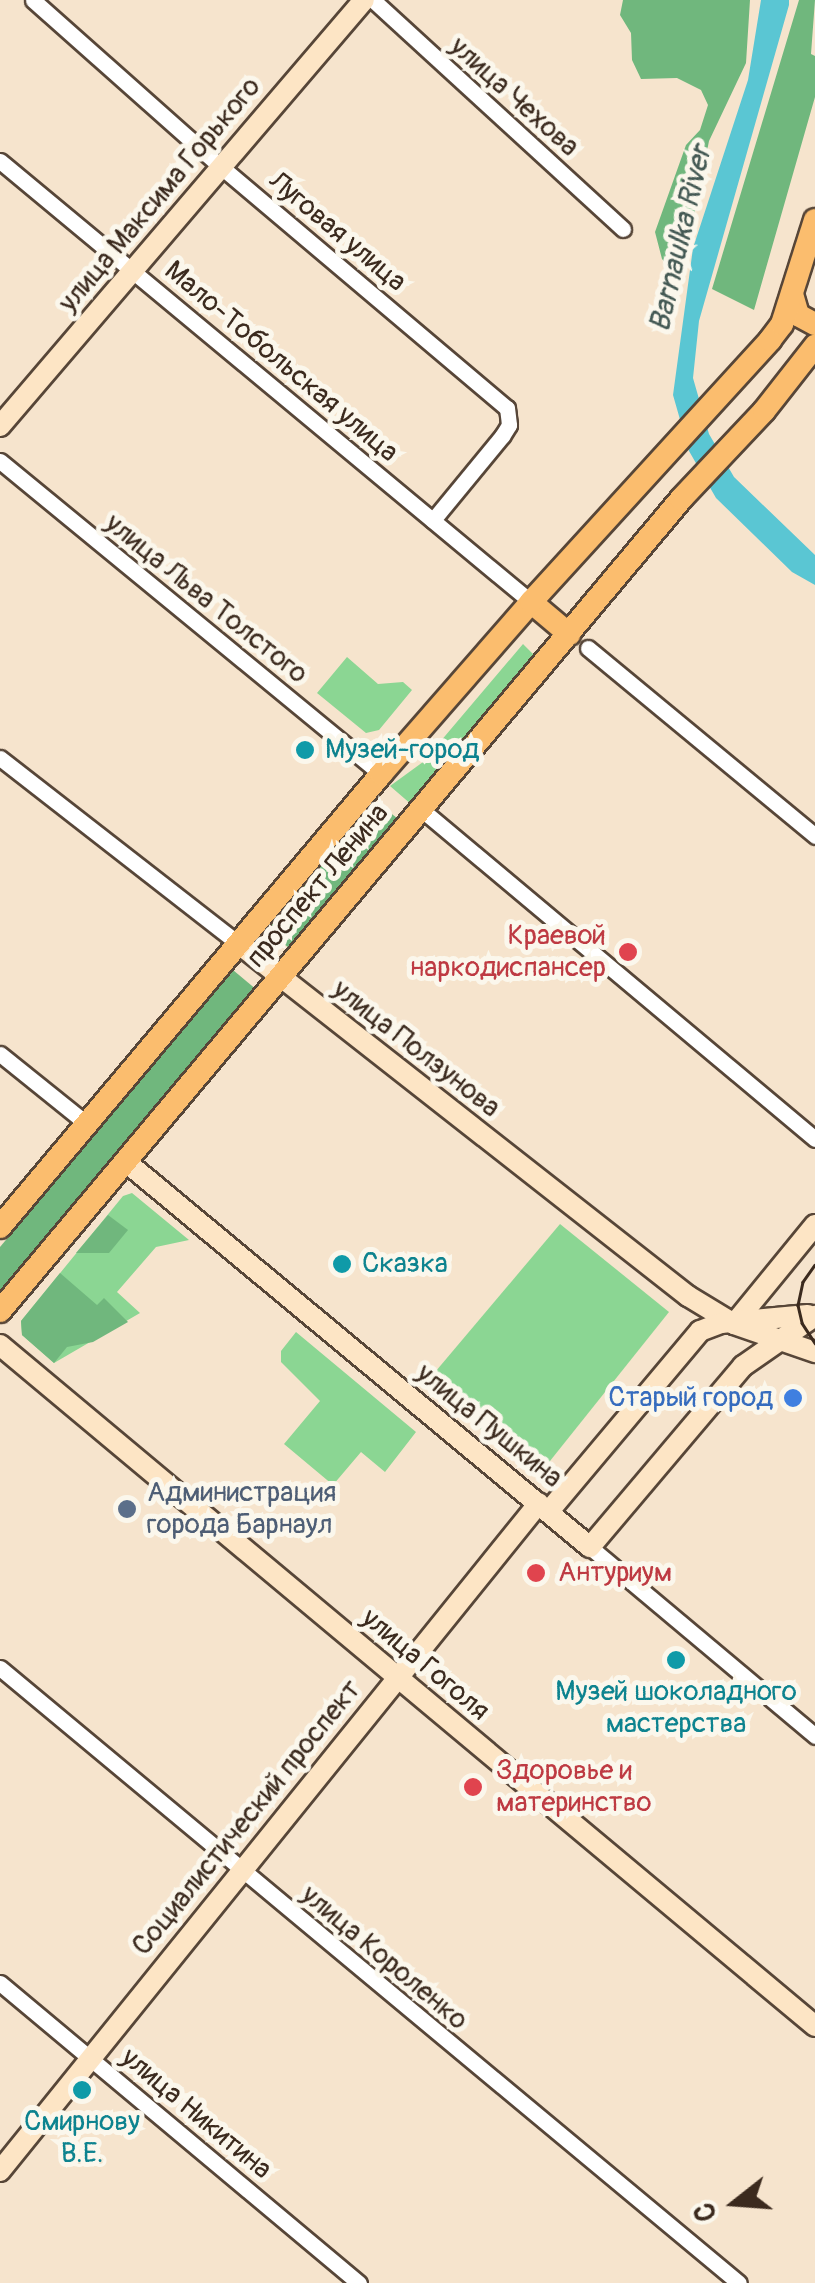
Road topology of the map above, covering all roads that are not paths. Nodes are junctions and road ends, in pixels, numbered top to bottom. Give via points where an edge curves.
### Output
1 (33, 0) edge
2 (364, 0) edge
3 (373, 0) edge
4 (0, 161) edge
5 (220, 166) junction
6 (815, 220) edge
7 (623, 229) dead end
8 (132, 271) junction
9 (792, 294) junction
10 (815, 324) edge
11 (815, 346) edge
12 (0, 426) edge
13 (0, 461) edge
14 (433, 520) junction
15 (531, 602) junction
16 (578, 641) junction
17 (0, 758) edge
18 (381, 774) junction
19 (421, 809) junction
20 (815, 836) edge
21 (239, 944) junction
22 (280, 976) junction
23 (0, 1054) edge
24 (88, 1124) junction
25 (815, 1138) edge
26 (126, 1162) junction
27 (815, 1225) edge
28 (0, 1227) edge
29 (0, 1312) edge
30 (815, 1315) edge
31 (734, 1324) junction
32 (780, 1338) junction
33 (0, 1344) edge
34 (815, 1352) edge
35 (743, 1366) junction
36 (544, 1507) junction
37 (590, 1547) junction
38 (0, 1668) edge
39 (396, 1677) junction
40 (815, 1736) edge
41 (240, 1870) junction
42 (0, 1983) edge
43 (815, 2026) edge
44 (90, 2058) junction
45 (0, 2171) edge
46 (359, 2283) edge
47 (738, 2283) edge

1 - 5 street, Луговая улица
2 - 5 street, улица Максима Горького
3 - 7 street, улица Чехова
4 - 8 street, Мало-Тобольская улица
5 - 8 street, улица Максима Горького
5 - 14 street, Луговая улица via 507,408 502,436
6 - 9 main road, проспект Ленина
8 - 12 street, улица Максима Горького
8 - 14 street, Мало-Тобольская улица
9 - 10 main road via 798,314
9 - 15 main road, проспект Ленина via 782,324
11 - 16 main road, проспект Ленина via 681,499
13 - 18 street, улица Льва Толстого
14 - 15 street, Мало-Тобольская улица
15 - 16 main road
15 - 18 main road, проспект Ленина
16 - 19 main road, проспект Ленина
16 - 20 street
17 - 21 street, улица Ползунова
18 - 21 main road, проспект Ленина
19 - 22 main road, проспект Ленина
19 - 25 street
21 - 22 street, улица Ползунова
21 - 24 main road, проспект Ленина
22 - 26 main road, проспект Ленина
22 - 31 street, улица Ползунова via 688,1296
23 - 24 street
24 - 28 main road, проспект Ленина
26 - 29 main road, проспект Ленина
26 - 36 street, улица Пушкина
27 - 31 street, Социалистический проспект
30 - 31 street
30 - 32 street
31 - 32 street, улица Ползунова
31 - 35 street via 744,1340
31 - 36 street, Социалистический проспект via 700,1331
32 - 34 street, улица Ползунова
32 - 35 street
33 - 39 street, улица Гоголя
35 - 37 street
36 - 37 street, улица Пушкина
36 - 39 street, Социалистический проспект
37 - 40 street, улица Пушкина
38 - 41 street, улица Короленко
39 - 41 street, Социалистический проспект
39 - 43 street, улица Гоголя
41 - 44 street, Социалистический проспект
41 - 47 street, улица Короленко
42 - 44 street, улица Никитина
44 - 45 street, Социалистический проспект
44 - 46 street, улица Никитина

